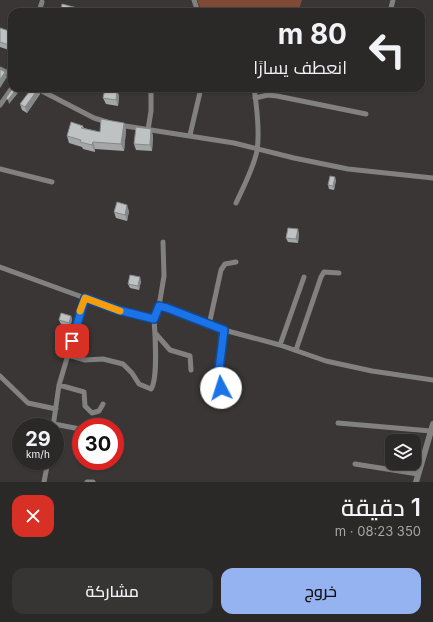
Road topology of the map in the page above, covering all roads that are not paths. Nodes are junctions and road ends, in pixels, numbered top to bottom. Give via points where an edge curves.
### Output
1 (42, 2) dead end
2 (40, 8) edge
3 (9, 92) edge
4 (44, 92) edge
5 (151, 92) edge
6 (200, 92) edge
7 (255, 92) edge
8 (256, 98) junction
9 (0, 105) edge
10 (366, 114) dead end
11 (148, 130) junction
12 (190, 135) junction
13 (257, 150) junction
14 (0, 169) edge
15 (433, 178) edge
16 (52, 182) dead end
17 (236, 203) dead end
18 (163, 242) dead end
19 (236, 262) dead end
20 (0, 267) edge
21 (339, 273) dead end
22 (304, 277) dead end
23 (85, 298) junction
24 (159, 306) junction
25 (154, 319) junction
26 (209, 325) junction
27 (224, 330) junction
28 (156, 334) junction
29 (280, 345) junction
30 (296, 350) junction
31 (68, 355) junction
32 (191, 370) dead end
33 (0, 376) edge
34 (433, 380) edge
35 (59, 385) junction
36 (221, 388) dead end
37 (103, 404) dead end
38 (56, 409) junction
39 (55, 418) edge
40 (338, 423) dead end
41 (433, 424) edge
42 (432, 433) edge
43 (355, 464) dead end
44 (46, 470) edge
45 (418, 474) junction
46 (44, 482) edge
47 (87, 482) edge
48 (93, 482) edge
49 (416, 482) edge

1 - 2 street
3 - 9 street
4 - 11 street via 94,118 111,124
5 - 11 street
6 - 12 street
7 - 8 street
8 - 10 street via 273,95
8 - 13 street
11 - 12 street
12 - 13 street
13 - 15 street via 348,169
13 - 17 street
14 - 16 street
18 - 24 street via 164,276
19 - 26 street via 225,264 221,270
20 - 23 street
21 - 30 street via 328,271 321,277
22 - 29 street
23 - 25 street
23 - 31 street
24 - 25 street
24 - 26 street
25 - 28 street
26 - 27 street
27 - 29 street
27 - 36 street via 219,369
28 - 31 street via 154,381 151,389 139,384 123,364 103,359 85,360
28 - 32 street via 170,350 190,356
29 - 30 street
30 - 34 street via 349,367
31 - 35 street
33 - 38 street via 28,403
35 - 37 street via 84,392 85,406 92,413 99,411
35 - 38 street
38 - 39 street
40 - 42 street
41 - 42 street
42 - 45 street
43 - 45 street
44 - 46 street
45 - 49 street
47 - 48 street

